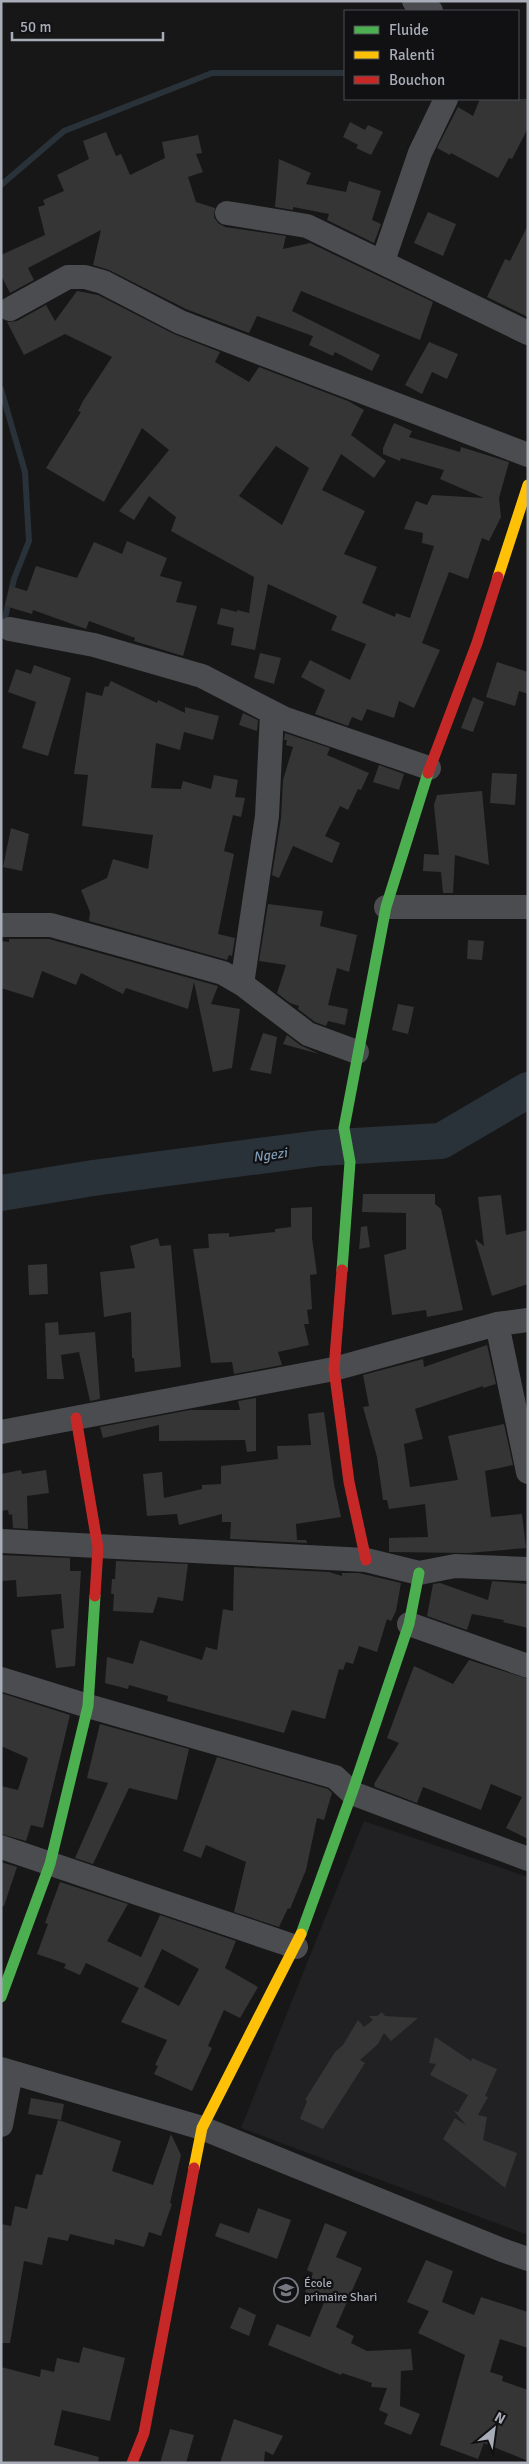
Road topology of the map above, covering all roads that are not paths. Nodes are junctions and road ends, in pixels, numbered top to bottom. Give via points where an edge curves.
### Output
1 (414, 1) edge
2 (428, 10) edge
3 (446, 100) edge
4 (227, 213) dead end
5 (383, 262) junction
6 (10, 309) dead end
7 (528, 333) edge
8 (528, 455) edge
9 (528, 486) edge
10 (10, 628) dead end
11 (272, 713) junction
12 (429, 768) junction
13 (386, 907) junction
14 (528, 907) edge
15 (1, 925) edge
16 (242, 984) junction
17 (357, 1052) junction
18 (528, 1320) edge
19 (497, 1324) junction
20 (334, 1369) junction
21 (76, 1418) junction
22 (1, 1432) edge
23 (528, 1472) edge
24 (1, 1541) edge
25 (98, 1548) junction
26 (366, 1560) junction
27 (528, 1569) edge
28 (419, 1573) junction
29 (409, 1624) junction
30 (528, 1666) edge
31 (1, 1679) edge
32 (88, 1706) junction
33 (352, 1793) junction
34 (1, 1847) edge
35 (528, 1859) edge
36 (50, 1864) junction
37 (296, 1947) junction
38 (1, 1997) edge
39 (6, 2071) edge
40 (1, 2125) edge
41 (202, 2128) junction
42 (528, 2259) edge
43 (132, 2463) edge

1 - 2 street
3 - 5 street via 420,153
4 - 5 street via 307,226
5 - 7 street
6 - 8 street via 68,277 103,282 180,322
9 - 12 street via 477,643
10 - 11 street via 94,645 202,676
11 - 12 street
11 - 16 street via 267,816
12 - 13 street
13 - 14 street
13 - 17 street
15 - 16 street via 51,925 223,973
16 - 17 street via 308,1034
17 - 20 street via 344,1128 350,1162
18 - 19 street
19 - 20 street
19 - 23 street
20 - 21 street
20 - 26 street via 349,1482
21 - 22 street
21 - 25 street
24 - 25 street
25 - 26 street
25 - 32 street
26 - 28 street
27 - 28 street via 455,1566
28 - 29 street
29 - 30 street
29 - 33 street
31 - 32 street
32 - 33 street via 335,1777
32 - 36 street
33 - 35 street
33 - 37 street
34 - 36 street
36 - 37 street
36 - 38 street
37 - 41 street
39 - 40 street
39 - 41 street
41 - 42 street
41 - 43 street via 144,2434

